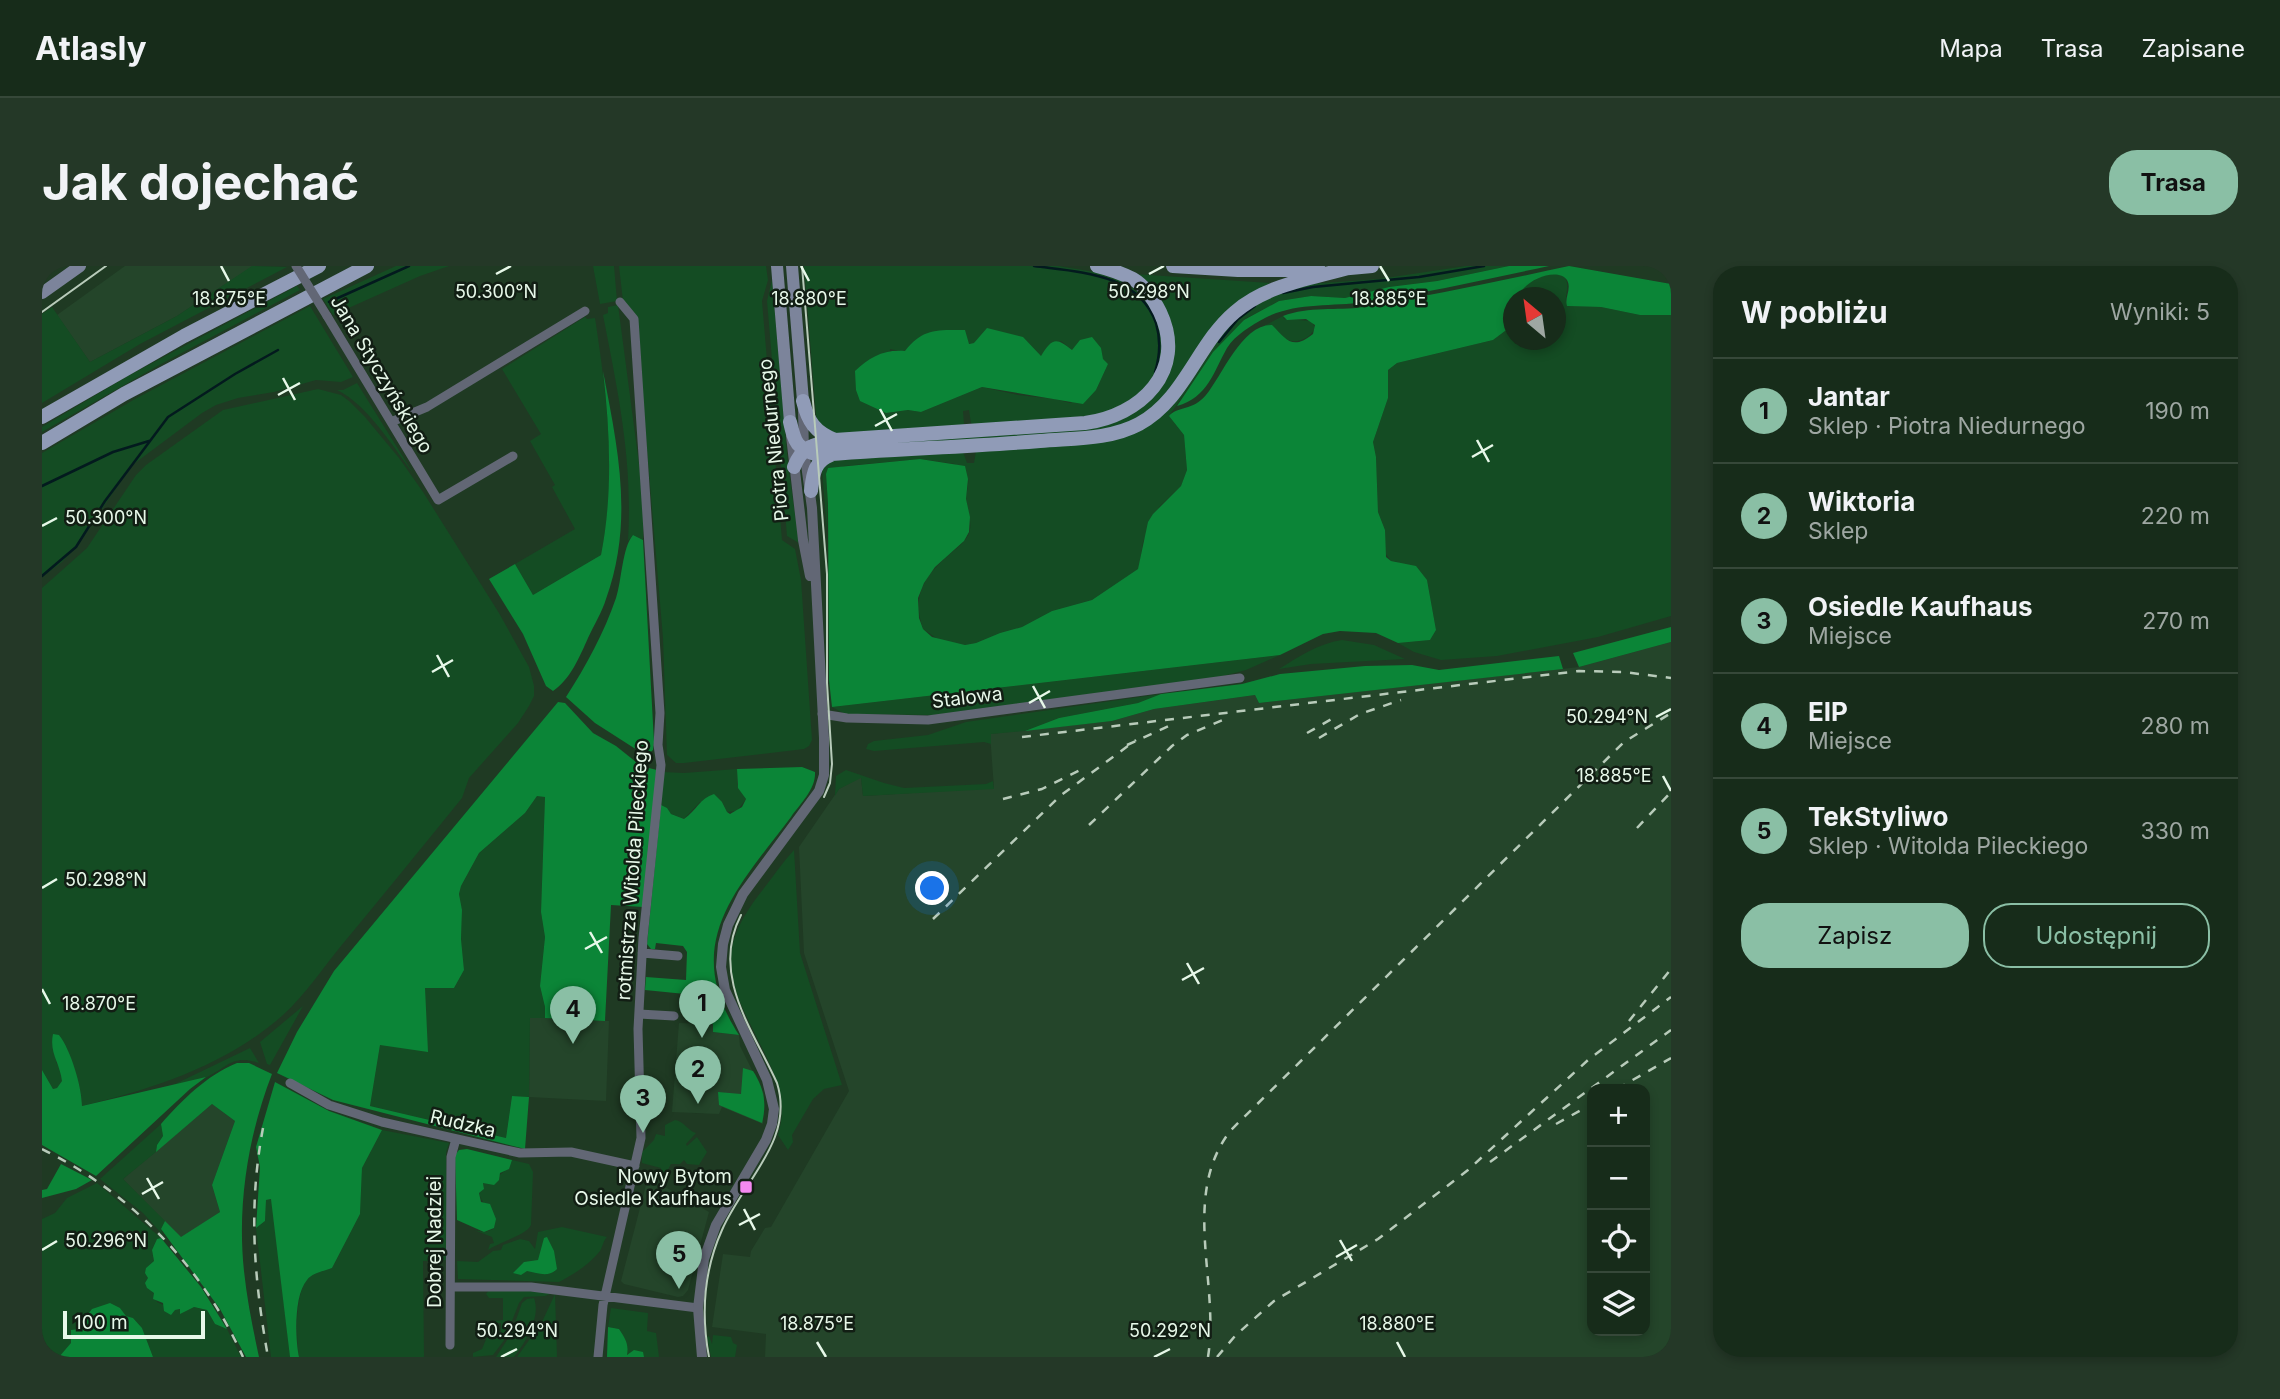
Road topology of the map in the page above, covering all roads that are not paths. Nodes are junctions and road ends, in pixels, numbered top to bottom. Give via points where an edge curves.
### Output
1 (80, 266) edge
2 (296, 266) edge
3 (318, 266) edge
4 (367, 266) edge
5 (777, 266) edge
6 (792, 266) edge
7 (1097, 266) edge
8 (1173, 266) edge
9 (1372, 266) edge
10 (1348, 268) junction
11 (42, 293) edge
12 (620, 302) dead end
13 (585, 311) dead end
14 (803, 401) junction
15 (42, 417) edge
16 (391, 422) junction
17 (790, 422) junction
18 (42, 443) edge
19 (835, 447) junction
20 (804, 450) junction
21 (513, 456) dead end
22 (794, 467) junction
23 (811, 491) junction
24 (816, 610) junction
25 (1240, 678) dead end
26 (822, 714) junction
27 (642, 953) junction
28 (678, 956) dead end
29 (639, 1014) junction
30 (674, 1016) dead end
31 (290, 1083) dead end
32 (456, 1139) junction
33 (635, 1166) junction
34 (451, 1287) junction
35 (606, 1295) junction
36 (698, 1308) junction
37 (450, 1345) dead end
38 (598, 1357) edge
39 (702, 1357) edge

1 - 11 main road
2 - 16 street, Jana Styczyńskiego, bridge
3 - 15 main road via 184,335
4 - 18 main road via 179,363
5 - 17 main road, Piotra Niedurnego
6 - 14 main road, Piotra Niedurnego
7 - 19 main road via 1135,281 1156,304 1165,325 1164,367 1138,405 1114,417 1085,423
8 - 10 main road via 1282,271
9 - 10 main road
10 - 19 main road via 1279,287 1246,303 1209,341 1165,404 1123,431 1090,437
12 - 27 street, rotmistrza Witolda Pileckiego via 634,319 660,713 661,765
13 - 16 street via 445,398
14 - 19 main road via 812,426
14 - 20 street, Piotra Niedurnego
16 - 21 street, Jana Styczyńskiego via 438,500
17 - 20 main road via 797,445
17 - 22 street, Piotra Niedurnego
19 - 20 main road via 817,443
19 - 23 main road via 818,463
20 - 22 main road
20 - 23 street, Piotra Niedurnego
22 - 24 street, Piotra Niedurnego
23 - 24 street, Piotra Niedurnego
24 - 26 street, Piotra Niedurnego
25 - 26 street, Stalowa via 928,720
26 - 36 street, Piotra Niedurnego via 825,764 818,791 743,894 723,944 725,989 771,1090 774,1117 766,1140 716,1225 704,1259
27 - 28 street
27 - 29 street, rotmistrza Witolda Pileckiego
29 - 30 street
29 - 33 street, rotmistrza Witolda Pileckiego via 641,1134
31 - 32 street, Rudzka via 329,1105
32 - 33 street, Rudzka via 520,1153 570,1152
32 - 34 street, Dobrej Nadziei
33 - 35 street, rotmistrza Witolda Pileckiego
34 - 35 street via 549,1288
34 - 37 street, Dobrej Nadziei
35 - 36 street
35 - 38 street, rotmistrza Witolda Pileckiego
36 - 39 street, Piotra Niedurnego

